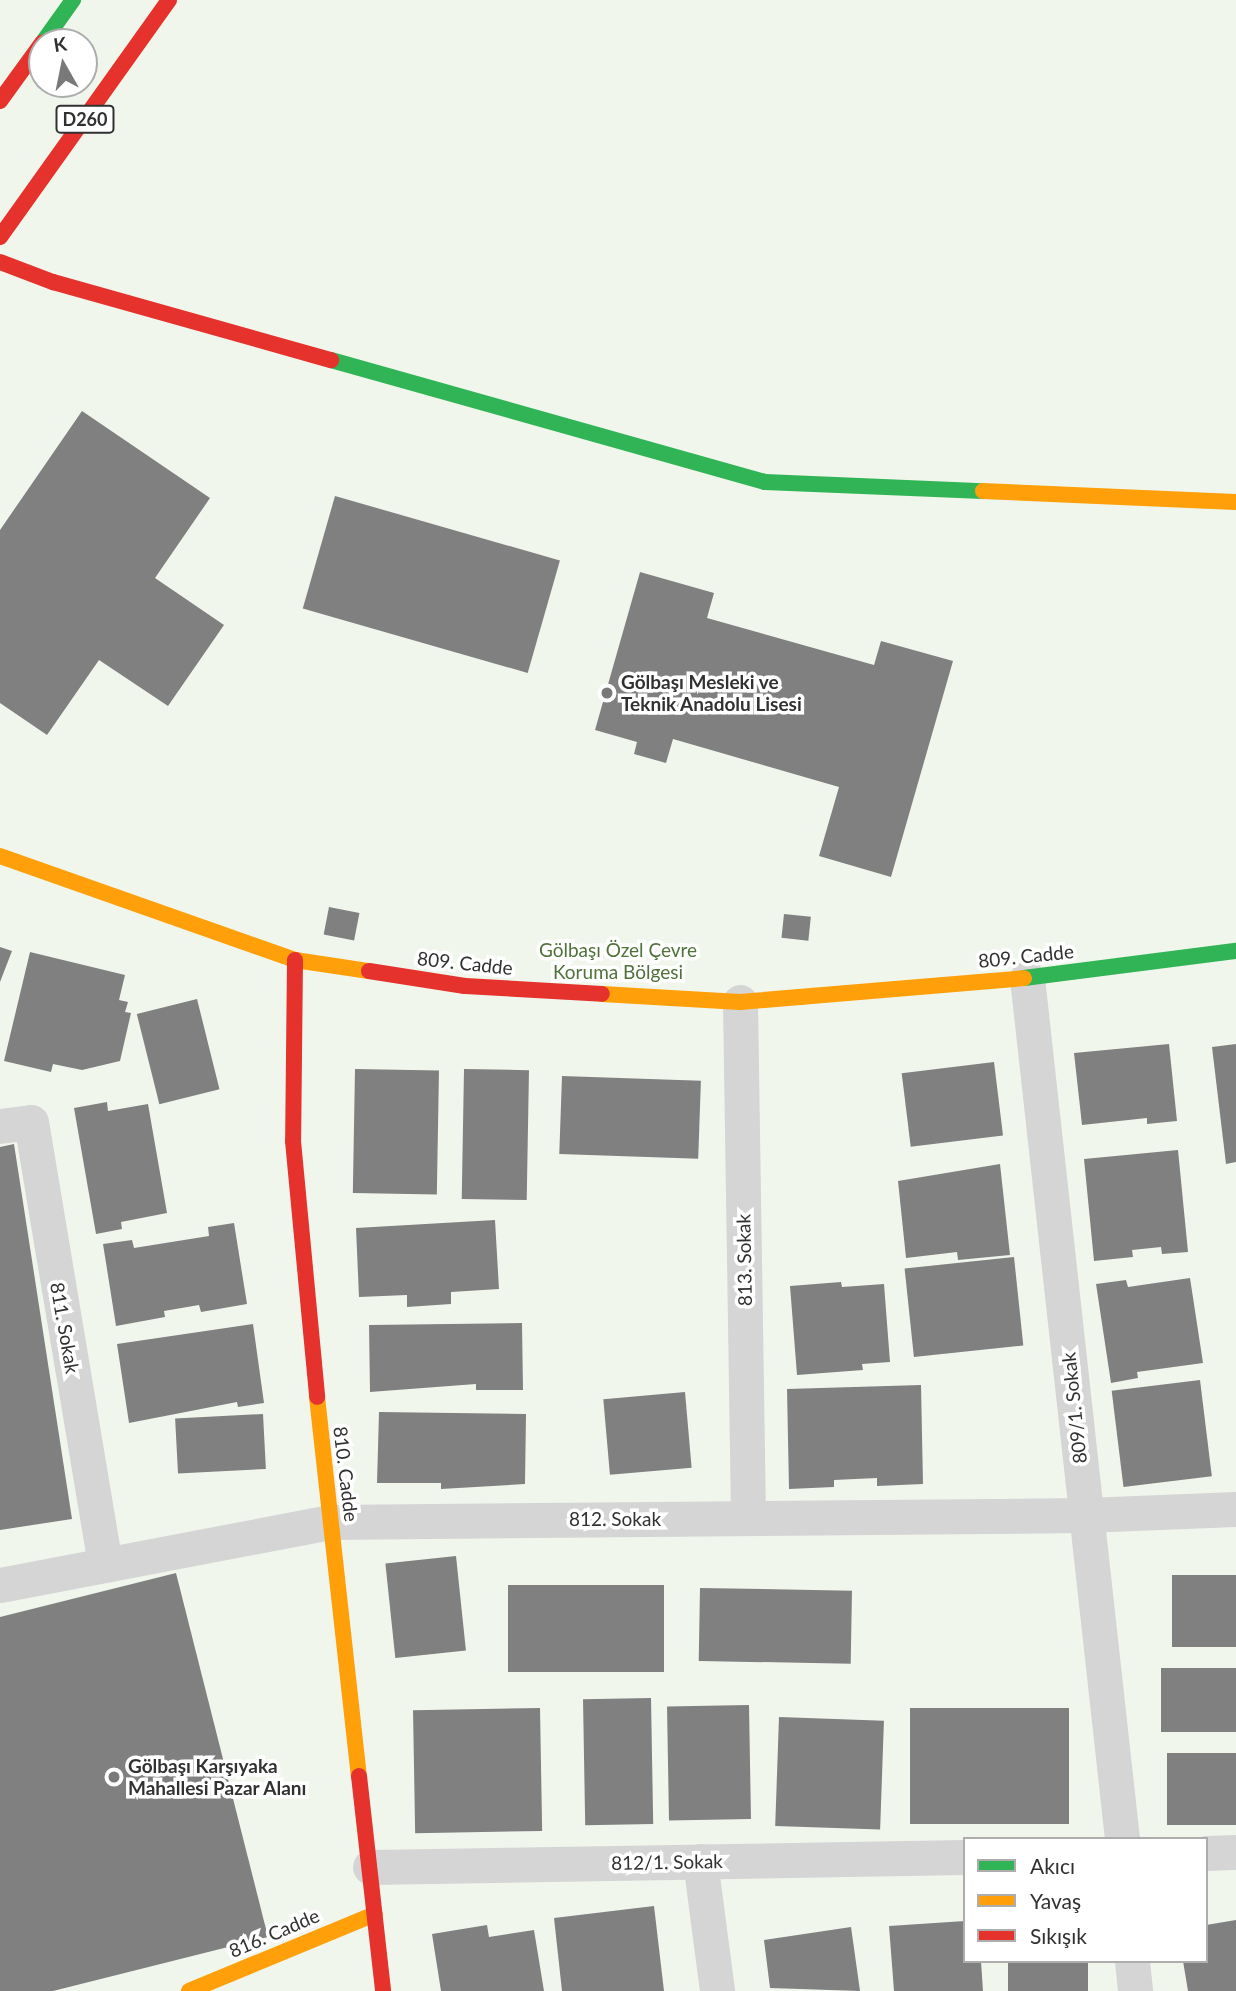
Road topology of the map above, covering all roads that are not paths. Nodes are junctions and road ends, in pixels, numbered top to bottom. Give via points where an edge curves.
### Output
1 (73, 0) edge
2 (169, 0) edge
3 (53, 28) edge
4 (28, 62) edge
5 (0, 101) edge
6 (0, 237) edge
7 (0, 262) edge
8 (1236, 502) edge
9 (0, 856) edge
10 (1236, 951) edge
11 (295, 960) junction
12 (1027, 978) junction
13 (740, 1002) junction
14 (0, 1126) edge
15 (1236, 1509) edge
16 (1085, 1515) junction
17 (748, 1518) junction
18 (330, 1522) junction
19 (106, 1565) junction
20 (0, 1585) edge
21 (1122, 1837) edge
22 (1236, 1852) edge
23 (1208, 1853) edge
24 (963, 1857) edge
25 (700, 1861) junction
26 (370, 1867) junction
27 (375, 1914) junction
28 (1132, 1963) edge
29 (189, 1991) edge
30 (383, 1991) edge
31 (717, 1991) edge
32 (1135, 1991) edge

1 - 3 main road
2 - 6 main road, D260
4 - 5 main road
7 - 8 main road via 53,282 765,482
9 - 11 main road, 809. Cadde
10 - 12 main road, 809. Cadde
11 - 13 main road, 809. Cadde via 464,986
11 - 18 main road, 810. Cadde via 293,1141 310,1360
12 - 13 main road, 809. Cadde
12 - 16 street, 809/1. Sokak
13 - 17 street, 813. Sokak
14 - 19 street, 811. Sokak via 31,1122
15 - 16 street, 812. Sokak
16 - 17 street, 812. Sokak
16 - 21 street, 809/1. Sokak
17 - 18 street, 812. Sokak
18 - 19 street, 812. Sokak
18 - 26 main road, 810. Cadde
19 - 20 street, 812. Sokak
22 - 23 street
24 - 25 street, 812/1. Sokak
25 - 26 street, 812/1. Sokak
25 - 31 street
26 - 27 main road, 810. Cadde
27 - 29 main road, 816. Cadde
27 - 30 main road, 810. Cadde
28 - 32 street

